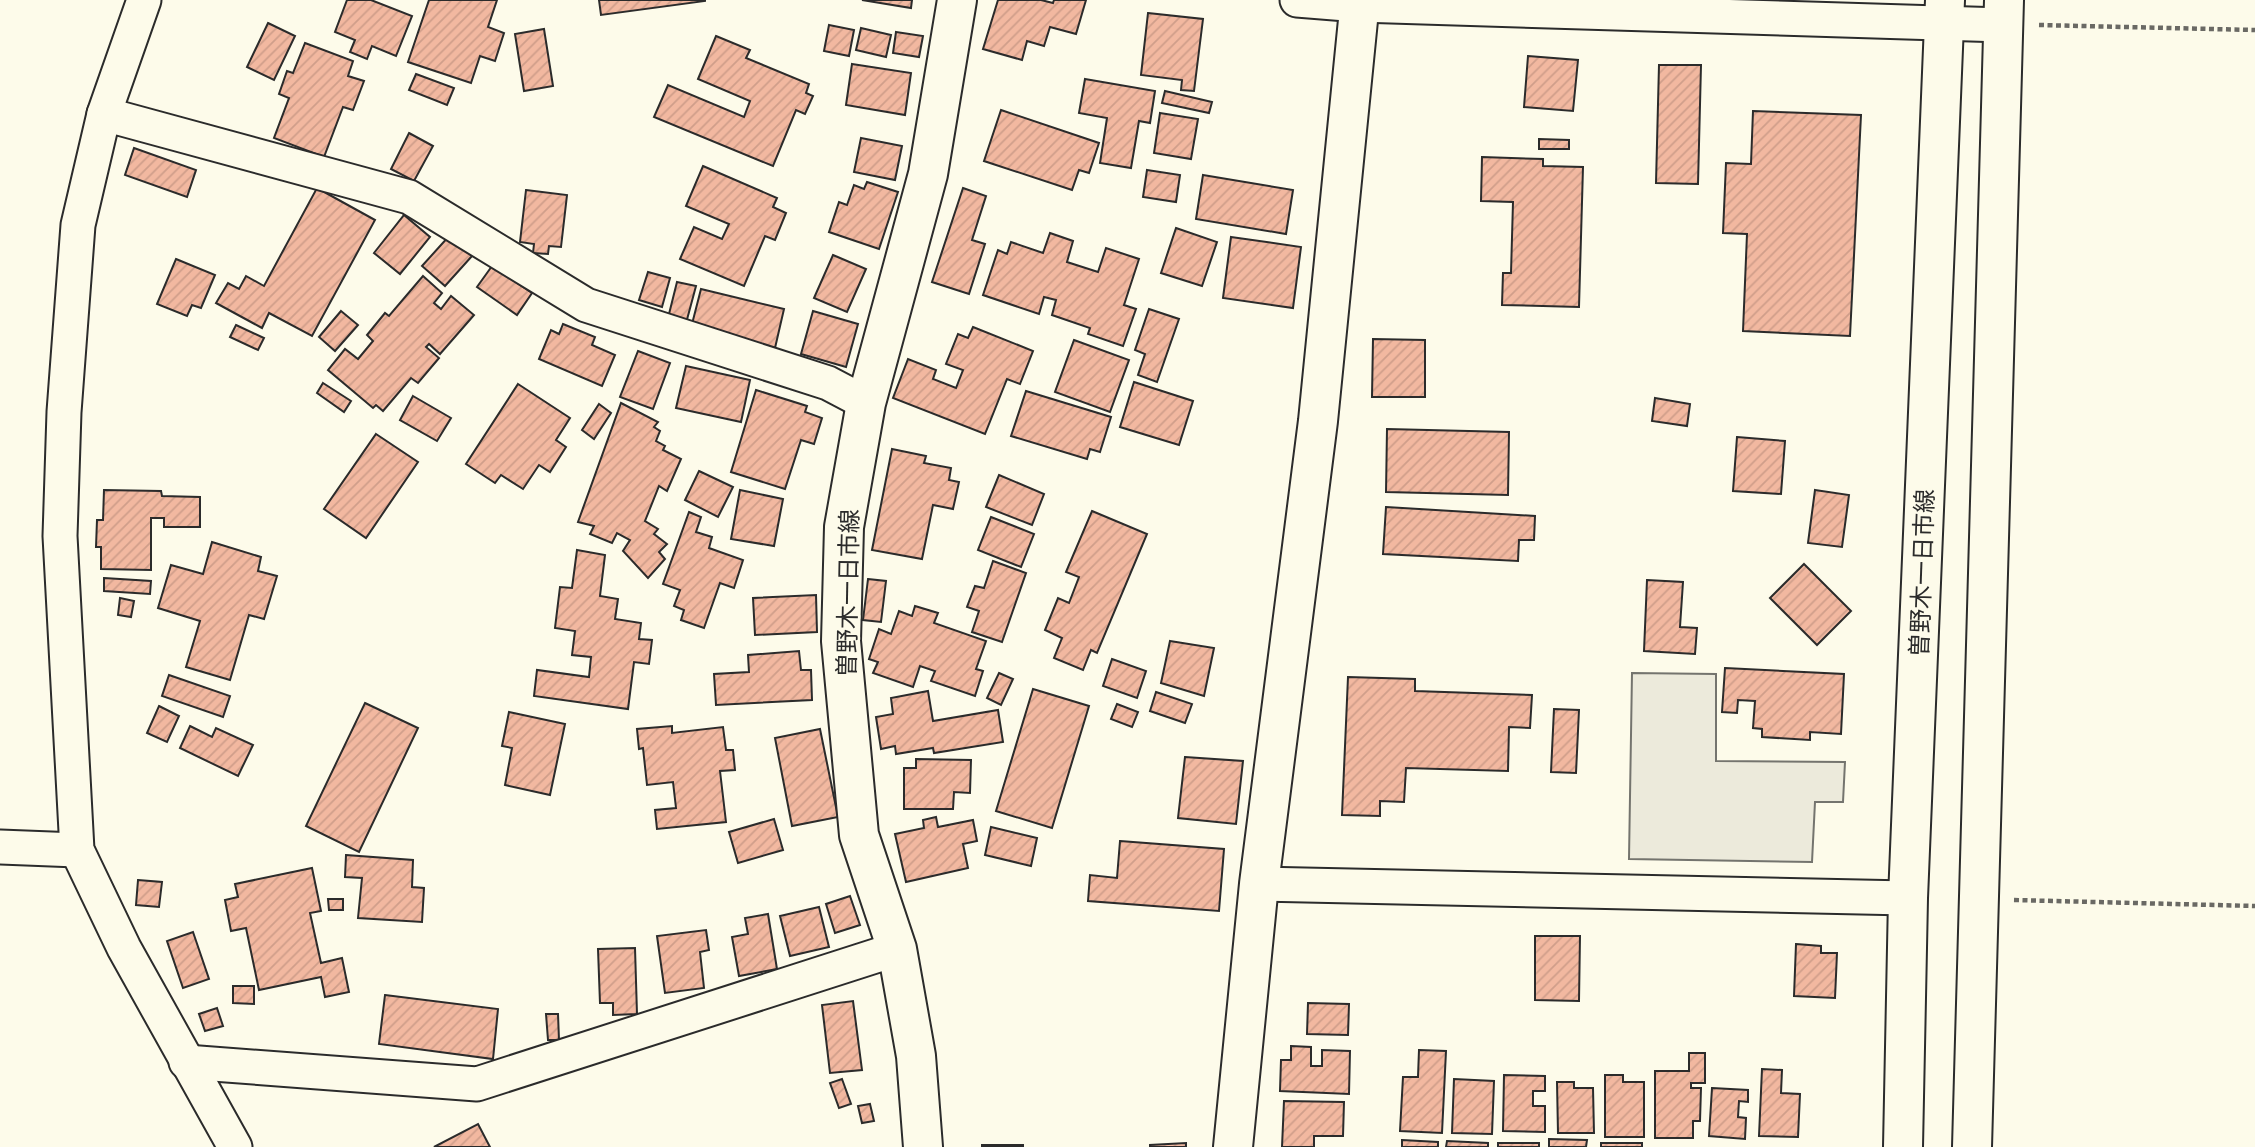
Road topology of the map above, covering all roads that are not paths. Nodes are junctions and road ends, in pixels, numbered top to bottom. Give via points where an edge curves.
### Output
1 (144, 0) edge
2 (957, 0) edge
3 (1297, 0) edge
4 (1359, 2) edge
5 (1945, 11) edge
6 (2003, 13) edge
7 (104, 114) junction
8 (866, 403) junction
9 (0, 847) edge
10 (77, 850) junction
11 (1259, 884) junction
12 (1908, 898) junction
13 (897, 949) junction
14 (186, 1062) junction
15 (235, 1147) edge
16 (923, 1147) edge
17 (1233, 1147) edge
18 (1903, 1147) edge
19 (1972, 1147) edge

1 - 7 street
2 - 8 main road, 曽野木一日市線 via 928,174
3 - 4 street
4 - 5 street
4 - 11 main road via 1318,421
5 - 6 street
5 - 12 main road, 曽野木一日市線
6 - 19 main road
7 - 8 street via 409,197 586,305 828,383
7 - 10 street via 78,225 64,426 60,536
8 - 13 main road, 曽野木一日市線 via 844,527 841,641 859,835
9 - 10 street
10 - 14 street
11 - 12 street
11 - 17 main road
12 - 18 main road, 曽野木一日市線
13 - 14 street via 477,1084
13 - 16 main road, 曽野木一日市線 via 916,1056
14 - 15 street

